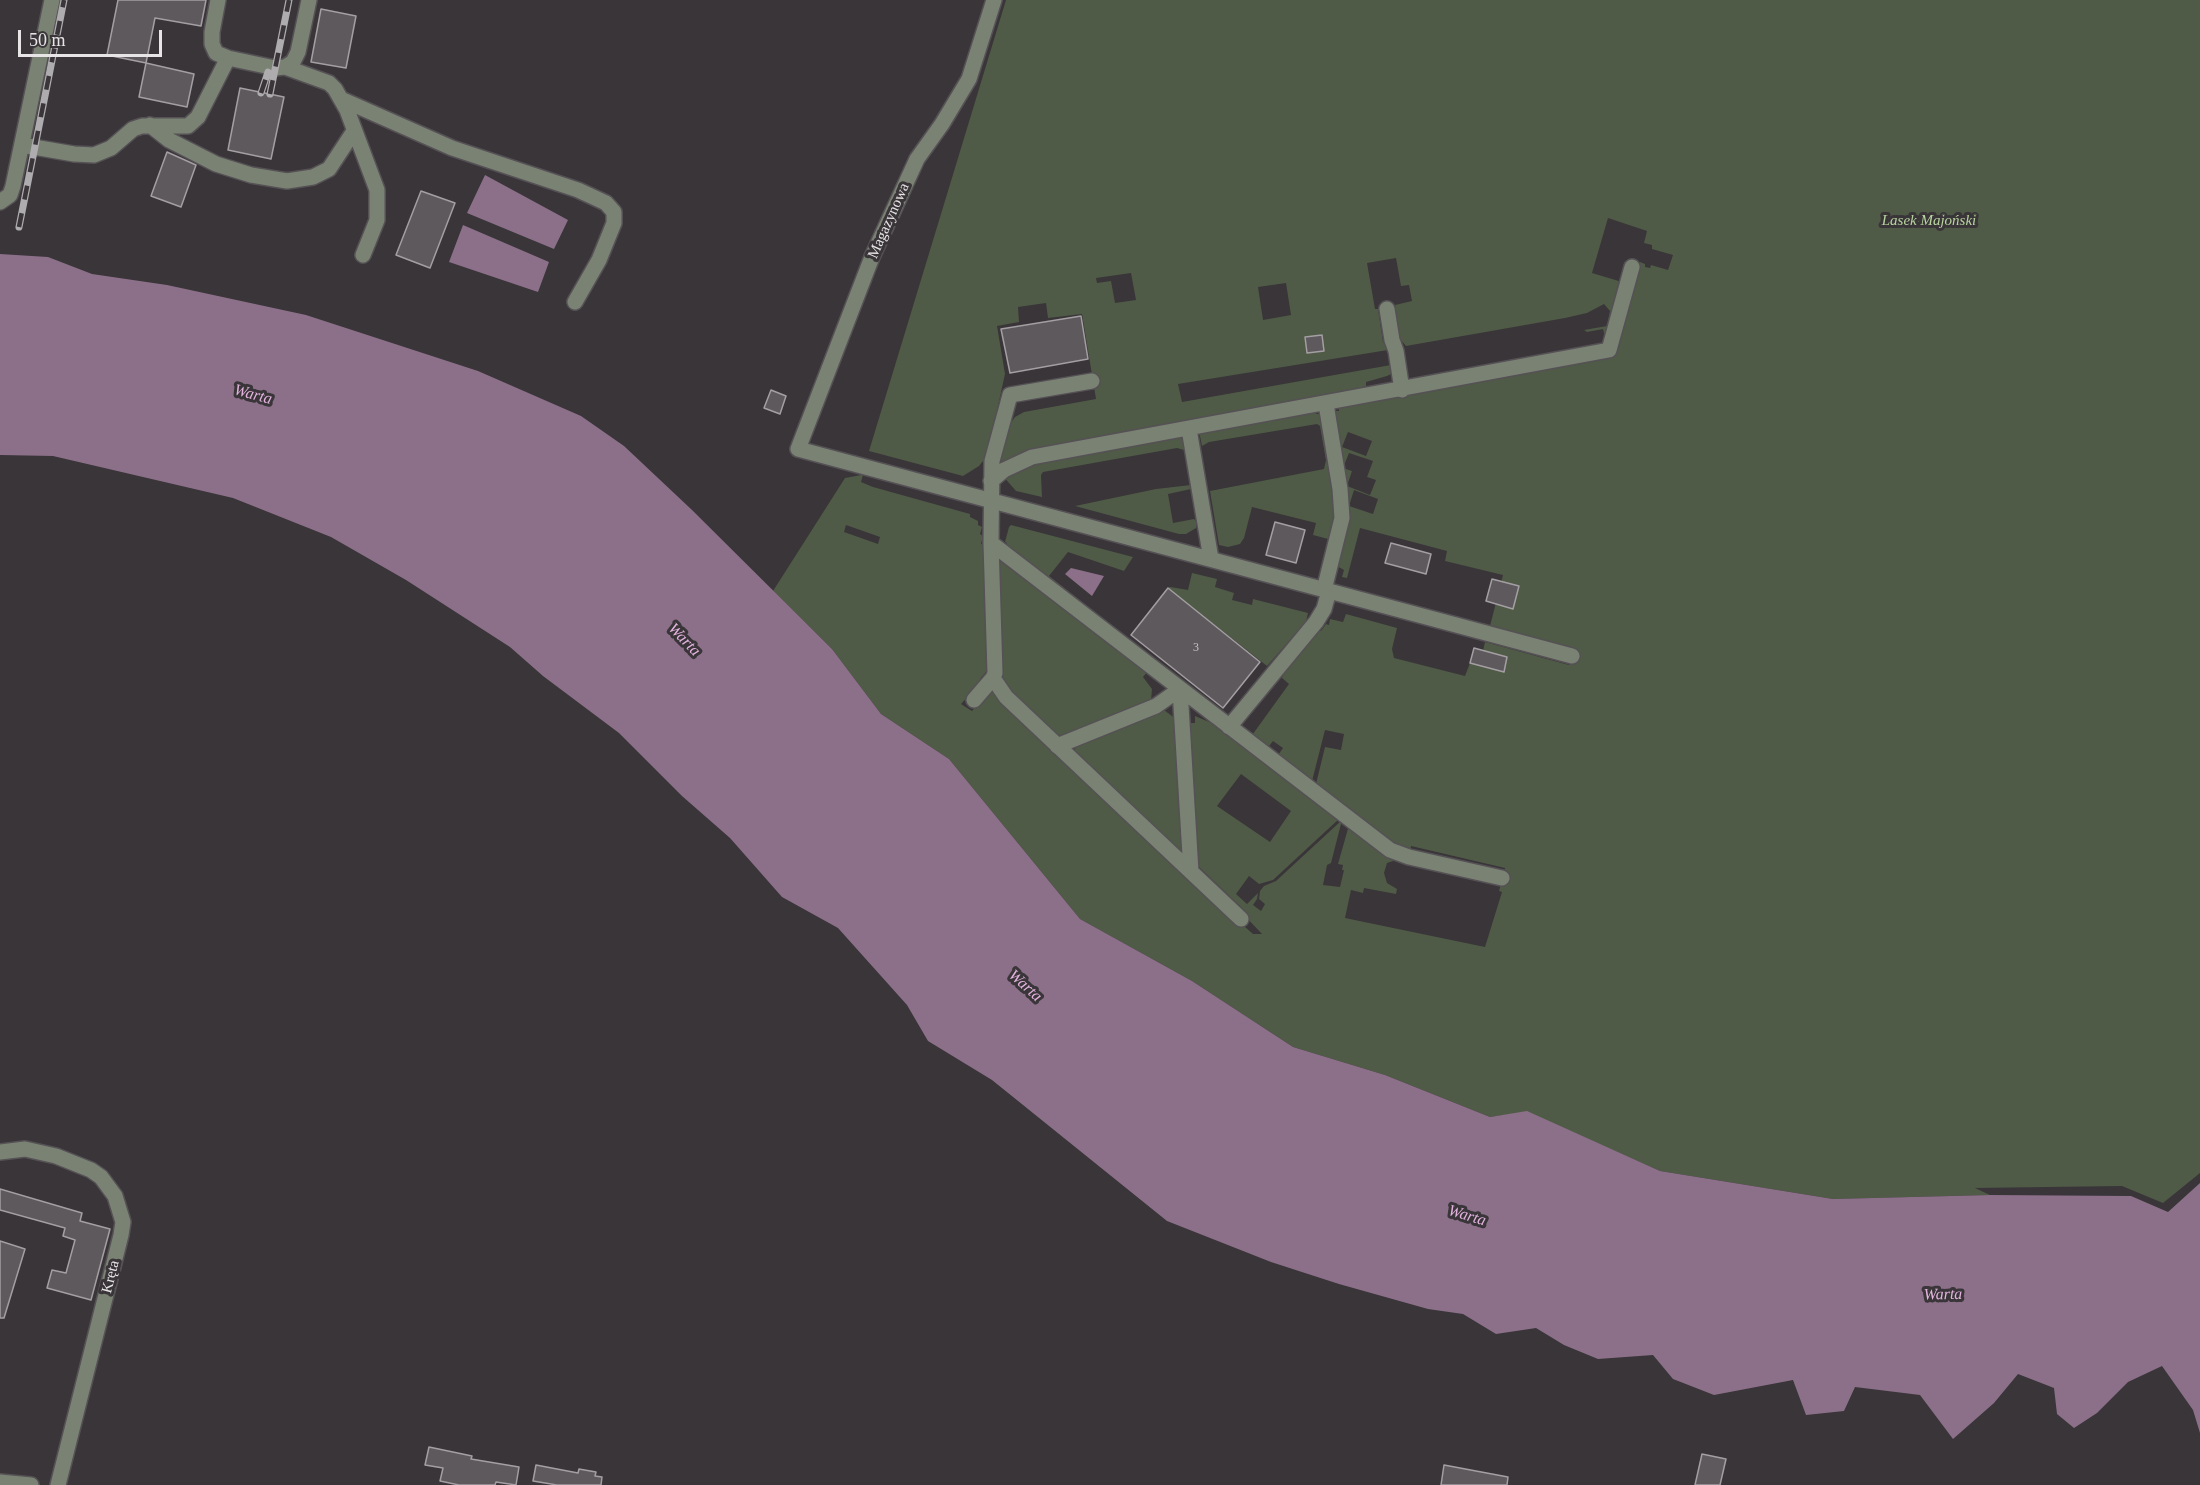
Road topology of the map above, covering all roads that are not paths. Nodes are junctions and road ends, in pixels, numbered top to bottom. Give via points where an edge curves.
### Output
1 (52, 0) edge
2 (218, 0) edge
3 (309, 0) edge
4 (994, 0) edge
5 (228, 58) junction
6 (285, 67) junction
7 (341, 99) junction
8 (150, 125) junction
9 (354, 131) junction
10 (22, 145) junction
11 (0, 202) edge
12 (363, 255) dead end
13 (1632, 267) dead end
14 (575, 302) dead end
15 (1387, 309) dead end
16 (1092, 381) dead end
17 (1402, 390) junction
18 (1326, 404) junction
19 (1189, 429) junction
20 (991, 481) junction
21 (991, 500) junction
22 (991, 543) junction
23 (1211, 560) junction
24 (1327, 590) junction
25 (1572, 656) dead end
26 (993, 678) junction
27 (1180, 689) junction
28 (974, 700) dead end
29 (1229, 727) junction
30 (1057, 746) junction
31 (1191, 872) junction
32 (1502, 878) dead end
33 (1241, 919) dead end
34 (0, 1152) edge
35 (0, 1482) edge
36 (31, 1485) edge
37 (58, 1485) edge

1 - 10 street
2 - 5 street via 212,44 216,53
3 - 6 street via 298,52
4 - 21 street, Magazynowa via 969,79 917,159 872,256 798,449
5 - 6 street
5 - 8 street via 193,123 182,128
6 - 7 street via 328,83
7 - 9 street
7 - 14 street via 453,148 606,203 614,212 614,223
8 - 9 street via 169,140 216,164 287,181 302,181 329,170
8 - 10 street via 133,129 111,148 94,155
9 - 12 street via 377,190 376,220
10 - 11 street via 10,195
13 - 17 street via 1609,350
15 - 17 street
16 - 20 street via 1010,395 992,461
17 - 18 street
18 - 19 street
18 - 24 street via 1342,518
19 - 20 street via 1032,457
19 - 23 street
20 - 21 street
21 - 22 street
21 - 23 street
22 - 26 street
22 - 27 street
23 - 24 street
24 - 25 street
24 - 29 street via 1324,609 1316,622
26 - 28 street
26 - 30 street via 1006,697
27 - 29 street
27 - 30 street via 1156,706
27 - 31 street
29 - 32 street via 1390,850
30 - 31 street
31 - 33 street
34 - 37 street, Kręta via 25,1149 91,1170 115,1196 123,1222
35 - 36 street

